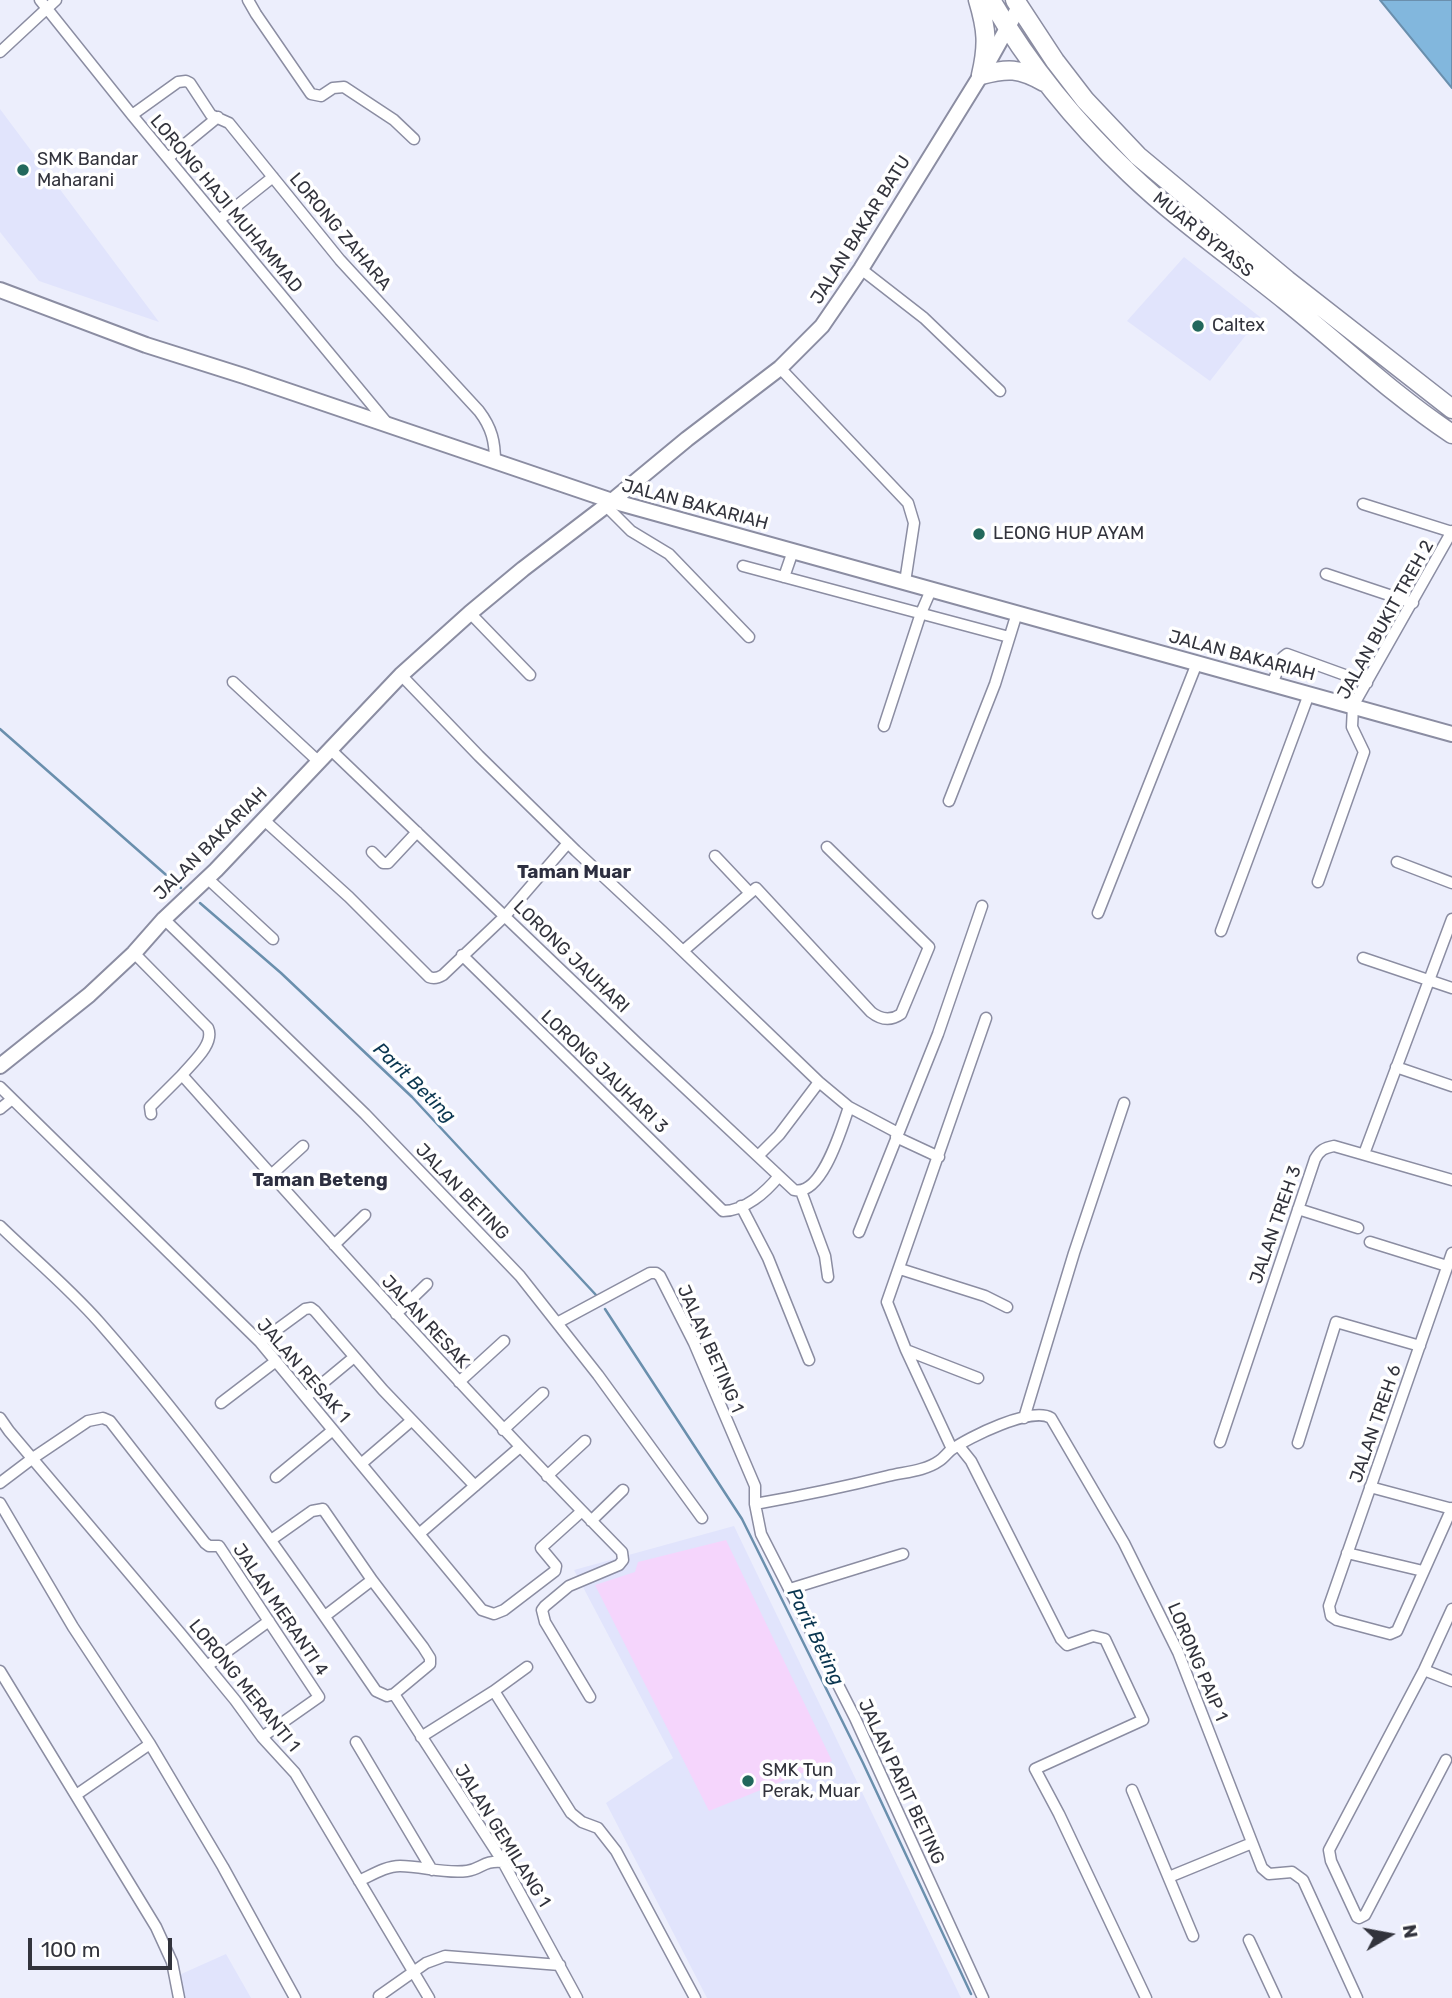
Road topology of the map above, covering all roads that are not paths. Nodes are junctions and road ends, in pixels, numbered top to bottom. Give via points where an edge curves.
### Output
1 (56, 0) edge
2 (248, 0) edge
3 (978, 0) edge
4 (991, 0) edge
5 (1022, 2) edge
6 (44, 4) edge
7 (1007, 27) junction
8 (0, 52) edge
9 (981, 75) junction
10 (1047, 83) junction
11 (132, 115) junction
12 (218, 117) junction
13 (414, 139) dead end
14 (168, 158) junction
15 (273, 177) junction
16 (219, 220) junction
17 (861, 269) junction
18 (0, 290) edge
19 (780, 368) junction
20 (1000, 391) dead end
21 (1452, 409) edge
22 (390, 426) junction
23 (1452, 434) edge
24 (495, 462) junction
25 (609, 503) junction
26 (1363, 504) dead end
27 (1452, 532) edge
28 (793, 551) junction
29 (743, 566) dead end
30 (1326, 574) dead end
31 (784, 577) junction
32 (905, 582) junction
33 (931, 590) junction
34 (1413, 603) junction
35 (470, 613) junction
36 (1017, 613) junction
37 (921, 614) junction
38 (1009, 637) junction
39 (749, 638) dead end
40 (1197, 663) junction
41 (530, 675) dead end
42 (401, 676) junction
43 (233, 682) dead end
44 (1367, 683) junction
45 (1272, 684) junction
46 (1309, 694) junction
47 (1353, 706) junction
48 (884, 726) dead end
49 (1452, 734) edge
50 (331, 750) junction
51 (319, 762) junction
52 (949, 802) dead end
53 (264, 820) junction
54 (417, 832) junction
55 (568, 842) junction
56 (827, 847) dead end
57 (372, 852) dead end
58 (715, 856) dead end
59 (1397, 862) dead end
60 (208, 878) junction
61 (1318, 882) dead end
62 (1452, 883) edge
63 (752, 890) junction
64 (982, 906) dead end
65 (1098, 913) dead end
66 (505, 916) junction
67 (164, 919) junction
68 (1452, 919) edge
69 (1221, 931) dead end
70 (273, 939) dead end
71 (683, 951) junction
72 (134, 953) junction
73 (462, 955) junction
74 (1363, 958) dead end
75 (1429, 980) junction
76 (1452, 988) edge
77 (986, 1018) dead end
78 (0, 1066) edge
79 (1396, 1067) junction
80 (182, 1075) junction
81 (819, 1082) junction
82 (1452, 1086) edge
83 (0, 1087) edge
84 (11, 1100) junction
85 (1124, 1103) dead end
86 (849, 1107) junction
87 (0, 1109) edge
88 (150, 1114) dead end
89 (897, 1135) junction
90 (303, 1146) dead end
91 (1364, 1153) junction
92 (758, 1156) junction
93 (939, 1157) junction
94 (271, 1175) junction
95 (779, 1176) junction
96 (1452, 1180) edge
97 (801, 1191) junction
98 (741, 1206) junction
99 (1298, 1209) junction
100 (365, 1215) dead end
101 (0, 1226) edge
102 (1358, 1228) dead end
103 (859, 1232) dead end
104 (1370, 1242) dead end
105 (334, 1245) junction
106 (1452, 1253) edge
107 (1447, 1266) junction
108 (900, 1269) junction
109 (828, 1277) dead end
110 (427, 1284) dead end
111 (1007, 1307) dead end
112 (396, 1314) junction
113 (557, 1323) junction
114 (504, 1341) dead end
115 (260, 1342) junction
116 (1420, 1346) junction
117 (906, 1350) junction
118 (354, 1358) junction
119 (809, 1360) dead end
120 (276, 1361) junction
121 (978, 1378) dead end
122 (459, 1382) junction
123 (543, 1393) dead end
124 (306, 1397) junction
125 (221, 1403) dead end
126 (0, 1418) edge
127 (1024, 1418) junction
128 (411, 1421) junction
129 (333, 1430) junction
130 (503, 1430) junction
131 (584, 1441) dead end
132 (1220, 1442) dead end
133 (1298, 1443) dead end
134 (520, 1447) junction
135 (956, 1447) junction
136 (33, 1458) junction
137 (361, 1464) junction
138 (276, 1476) dead end
139 (547, 1476) junction
140 (0, 1483) edge
141 (475, 1486) junction
142 (1370, 1487) junction
143 (623, 1490) dead end
144 (0, 1503) edge
145 (755, 1504) junction
146 (1452, 1508) edge
147 (582, 1511) junction
148 (702, 1518) dead end
149 (591, 1521) junction
150 (419, 1534) junction
151 (271, 1540) junction
152 (1347, 1553) junction
153 (904, 1554) dead end
154 (1423, 1571) junction
155 (372, 1580) junction
156 (790, 1589) junction
157 (1452, 1609) edge
158 (325, 1616) junction
159 (269, 1621) junction
160 (207, 1666) junction
161 (527, 1667) dead end
162 (1424, 1670) junction
163 (0, 1671) edge
164 (1452, 1681) edge
165 (494, 1691) junction
166 (394, 1694) junction
167 (590, 1697) dead end
168 (262, 1737) junction
169 (421, 1737) junction
170 (356, 1742) dead end
171 (150, 1744) junction
172 (1446, 1760) dead end
173 (1132, 1790) dead end
174 (76, 1795) junction
175 (1252, 1843) junction
176 (503, 1862) junction
177 (432, 1870) junction
178 (1169, 1877) junction
179 (359, 1881) junction
180 (1193, 1936) dead end
181 (1249, 1940) dead end
182 (560, 1965) junction
183 (413, 1971) junction
184 (379, 1996) edge
185 (179, 1998) edge
186 (295, 1998) edge
187 (429, 1998) edge
188 (576, 1998) edge
189 (695, 1998) edge
190 (984, 1998) edge
191 (1146, 1998) edge
192 (1276, 1998) edge
193 (1357, 1998) edge

1 - 6 street
2 - 13 street via 311,94 321,96 344,87
3 - 9 highway via 987,49
4 - 7 highway, MUAR BYPASS
5 - 7 street, JALAN BAKAR BATU
5 - 21 highway, MUAR BYPASS via 1041,41 1085,100 1138,156
6 - 8 street
6 - 11 street, LORONG HAJI MUHAMMAD
7 - 9 street, JALAN BAKAR BATU
7 - 10 highway, MUAR BYPASS
9 - 10 highway via 1017,70
9 - 17 street, JALAN BAKAR BATU
10 - 23 highway, MUAR BYPASS via 1092,135 1163,204
11 - 12 street, LORONG ZAHARA via 186,80 209,112
11 - 14 street, LORONG HAJI MUHAMMAD
12 - 14 street
12 - 15 street, LORONG ZAHARA via 229,123
14 - 16 street, LORONG HAJI MUHAMMAD
15 - 16 street
15 - 24 street, LORONG ZAHARA via 340,260 479,411 495,442
16 - 22 street, LORONG HAJI MUHAMMAD
17 - 19 street, JALAN BAKAR BATU via 831,316
17 - 20 street via 924,318
18 - 22 street via 146,345
19 - 25 street, JALAN BAKAR BATU
19 - 32 street via 908,503 914,523
22 - 24 street
24 - 25 street
25 - 28 street, JALAN BAKARIAH
25 - 35 street, JALAN BAKARIAH
25 - 39 street via 631,531 669,554
26 - 27 street
27 - 34 street, JALAN BUKIT TREH 2
28 - 31 street
28 - 32 street, JALAN BAKARIAH
29 - 31 street
30 - 34 street
31 - 37 street
32 - 33 street, JALAN BAKARIAH
33 - 36 street, JALAN BAKARIAH
33 - 37 street
34 - 44 street, JALAN BUKIT TREH 2
35 - 41 street
35 - 42 street, JALAN BAKARIAH
36 - 38 street
36 - 40 street, JALAN BAKARIAH
37 - 38 street
37 - 48 street
38 - 52 street
40 - 45 street, JALAN BAKARIAH
40 - 65 street
42 - 50 street, JALAN BAKARIAH
42 - 55 street
43 - 51 street
44 - 45 street via 1287,654
44 - 47 street, JALAN BUKIT TREH 2
45 - 46 street, JALAN BAKARIAH
46 - 47 street, JALAN BAKARIAH
46 - 69 street
47 - 49 street, JALAN BAKARIAH
47 - 61 street, JALAN BUKIT TREH 2 via 1352,727 1364,752
50 - 51 street, JALAN BAKARIAH
50 - 54 street, LORONG JAUHARI
51 - 53 street, JALAN BAKARIAH
53 - 60 street, JALAN BAKARIAH
53 - 73 street via 429,977 439,977
54 - 57 street via 388,863
54 - 66 street, LORONG JAUHARI
55 - 66 street
55 - 71 street
56 - 63 street via 929,947 901,1014 890,1019 877,1017
58 - 63 street
59 - 62 street
60 - 67 street, JALAN BAKARIAH
60 - 70 street
63 - 71 street
64 - 89 street
66 - 73 street
66 - 92 street, LORONG JAUHARI
67 - 72 street, JALAN BAKARIAH
67 - 113 street, JALAN BETING via 455,1207
68 - 75 street
71 - 81 street
72 - 78 street, JALAN BAKARIAH
72 - 80 street via 210,1033 208,1043
73 - 98 street, LORONG JAUHARI 3 via 723,1211
74 - 75 street
75 - 76 street
75 - 79 street
77 - 93 street
79 - 82 street
79 - 91 street
80 - 88 street via 150,1107
80 - 94 street, JALAN RESAK
81 - 86 street
81 - 92 street
83 - 84 street, JALAN RESAK 1
84 - 87 street
84 - 115 street, JALAN RESAK 1
85 - 127 street
86 - 89 street
86 - 97 street via 829,1162
89 - 93 street
89 - 103 street
90 - 94 street
91 - 96 street, JALAN TREH 3
91 - 99 street, JALAN TREH 3 via 1334,1146 1319,1151
92 - 95 street, LORONG JAUHARI
93 - 108 street
94 - 105 street, JALAN RESAK
95 - 97 street, LORONG JAUHARI
95 - 98 street via 767,1190
97 - 109 street via 825,1255
98 - 119 street via 768,1258
99 - 102 street
99 - 132 street, JALAN TREH 3
100 - 105 street
101 - 151 street via 97,1320 182,1421
104 - 107 street
105 - 112 street, JALAN RESAK
106 - 107 street, JALAN TREH 6
107 - 116 street, JALAN TREH 6
108 - 111 street
108 - 117 street via 887,1302
110 - 112 street
112 - 122 street, JALAN RESAK
113 - 145 street, JALAN BETING 1 via 650,1273 658,1274 694,1343 755,1486
113 - 148 street, JALAN BETING
114 - 122 street
115 - 118 street via 311,1308
115 - 120 street, JALAN RESAK 1
116 - 133 street via 1336,1322
116 - 142 street, JALAN TREH 6
117 - 121 street
117 - 135 street
118 - 124 street
118 - 128 street
120 - 124 street, JALAN RESAK 1
120 - 125 street
122 - 130 street, JALAN RESAK
123 - 130 street
124 - 129 street, JALAN RESAK 1
126 - 136 street, LORONG MERANTI 1
127 - 135 street, LORONG PAIP 1 via 999,1424
127 - 175 street, LORONG PAIP 1 via 1045,1414 1051,1418 1124,1543 1178,1652
128 - 137 street
128 - 141 street
129 - 137 street, JALAN RESAK 1
129 - 138 street
130 - 134 street, JALAN RESAK
131 - 139 street
134 - 139 street, JALAN RESAK
134 - 141 street
135 - 145 street, LORONG PAIP 1 via 918,1469
135 - 191 street via 971,1461 1061,1639 1067,1645 1093,1636 1105,1639 1143,1720 1035,1769
136 - 140 street
136 - 159 street, JALAN MERANTI 4 via 88,1421 110,1421 205,1543 219,1546
136 - 160 street, LORONG MERANTI 1
137 - 150 street, JALAN RESAK 1
139 - 147 street, JALAN RESAK
141 - 150 street
142 - 146 street
142 - 152 street, JALAN TREH 6
143 - 149 street
144 - 171 street via 73,1627
145 - 156 street, JALAN PARIT BETING via 761,1534
146 - 154 street
147 - 149 street, JALAN RESAK
147 - 150 street, JALAN RESAK 1 via 541,1548 555,1571 494,1614 482,1610
149 - 167 street, JALAN RESAK via 622,1552 623,1560 615,1568 569,1586 542,1610
151 - 155 street via 312,1511 323,1509
151 - 158 street
152 - 154 street
152 - 154 street, JALAN TREH 6 via 1329,1606 1331,1616 1390,1634 1397,1631
153 - 156 street
155 - 158 street
155 - 166 street via 430,1658 430,1664
156 - 190 street, JALAN PARIT BETING
157 - 162 street
158 - 166 street via 376,1691
159 - 160 street
159 - 168 street, JALAN MERANTI 4 via 319,1697
160 - 168 street, LORONG MERANTI 1
161 - 165 street
162 - 164 street
162 - 172 street via 1329,1850 1357,1917 1365,1915
163 - 174 street
165 - 169 street
165 - 189 street via 571,1813 598,1828 616,1851
166 - 169 street, JALAN GEMILANG 1
168 - 179 street, LORONG MERANTI 1 via 295,1773
169 - 176 street, JALAN GEMILANG 1
170 - 177 street
171 - 174 street
171 - 186 street
173 - 178 street
174 - 185 street via 156,1927 172,1962
175 - 178 street
175 - 193 street, LORONG PAIP 1 via 1266,1872 1292,1872 1303,1880
176 - 177 street via 486,1862 469,1871
176 - 182 street, JALAN GEMILANG 1
177 - 179 street via 400,1866
178 - 180 street
179 - 183 street, LORONG MERANTI 1
181 - 192 street
182 - 183 street via 445,1956
182 - 188 street, JALAN GEMILANG 1
183 - 184 street
183 - 187 street, LORONG MERANTI 1

